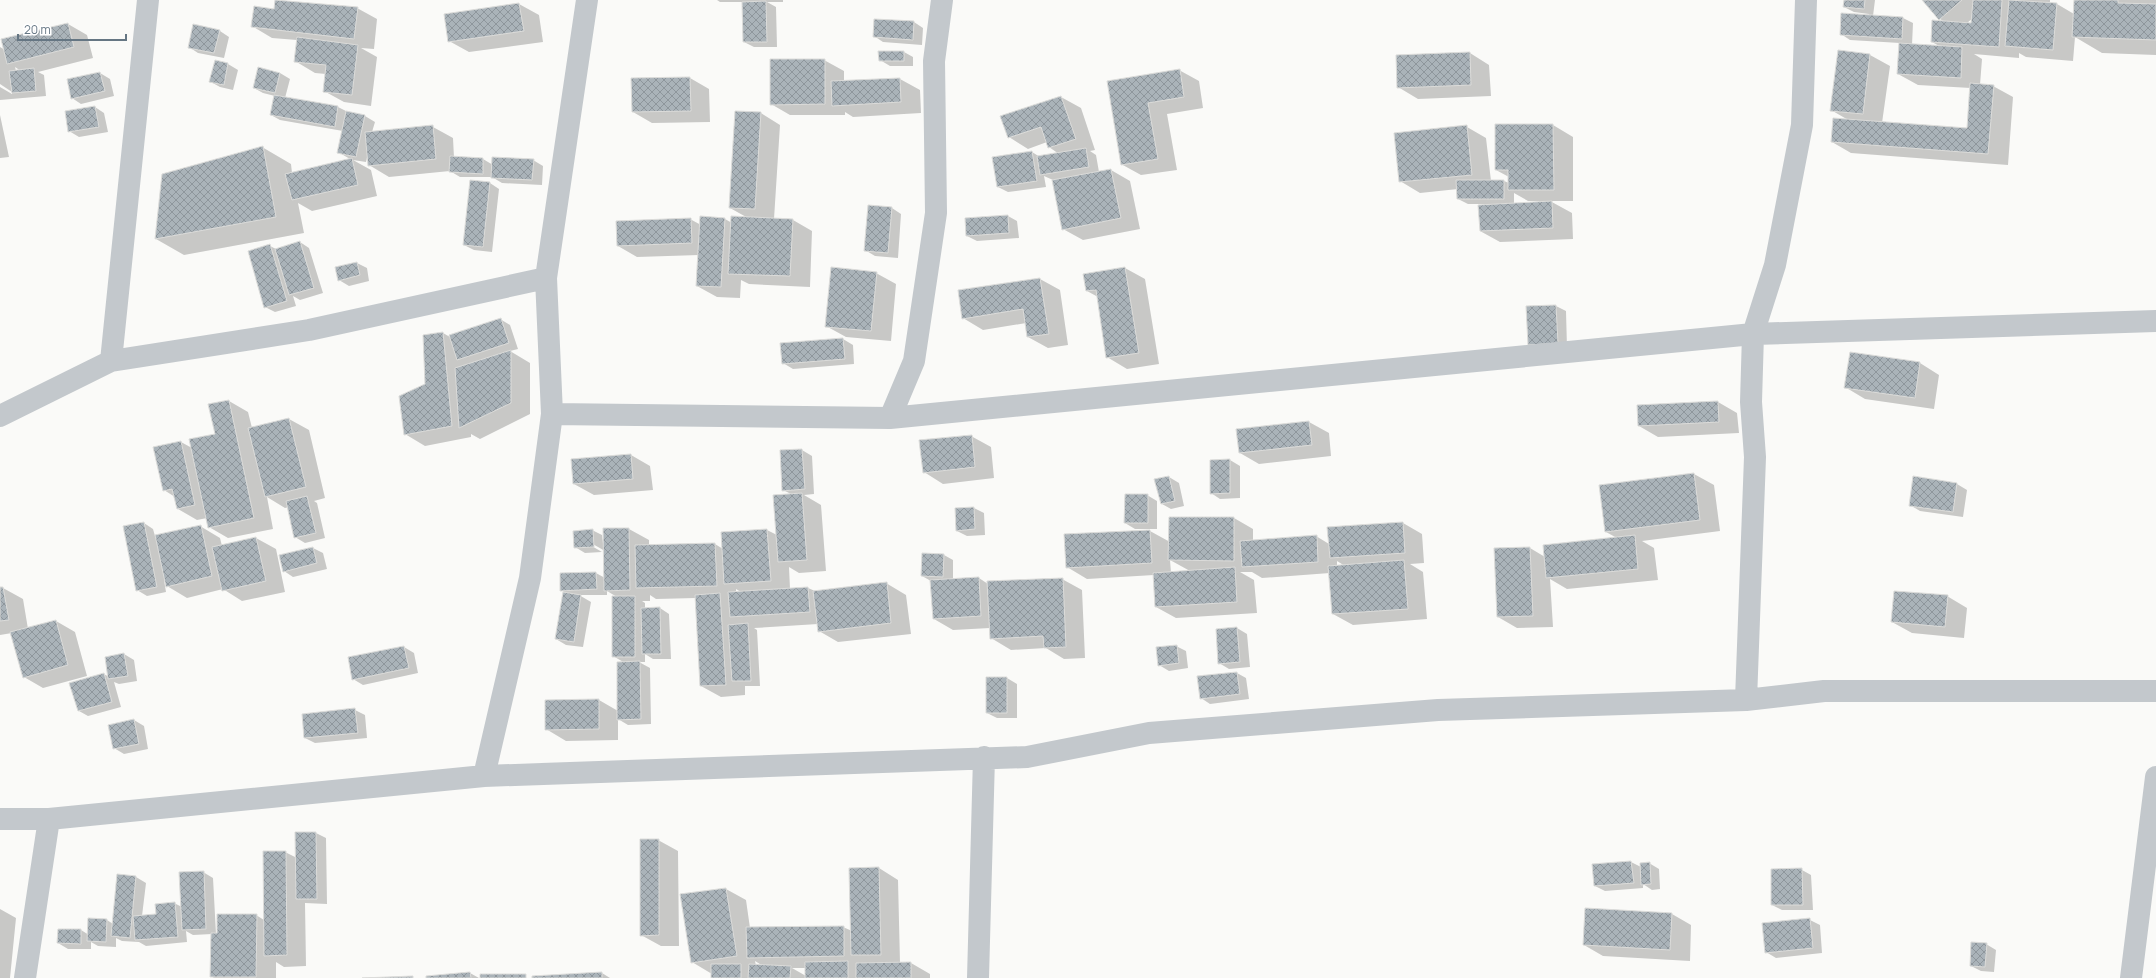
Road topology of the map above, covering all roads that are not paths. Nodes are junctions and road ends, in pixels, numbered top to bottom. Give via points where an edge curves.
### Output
1 (148, 0) edge
2 (587, 0) edge
3 (942, 0) edge
4 (1806, 0) edge
5 (546, 278) junction
6 (2156, 321) edge
7 (1753, 334) junction
8 (111, 361) junction
9 (552, 414) junction
10 (0, 416) edge
11 (890, 418) junction
12 (2156, 691) edge
13 (1746, 700) junction
14 (984, 757) junction
15 (484, 776) junction
16 (2156, 777) edge
17 (49, 818) junction
18 (0, 819) edge
19 (25, 978) edge
20 (978, 978) edge
21 (2131, 978) edge

1 - 8 street
2 - 5 street
3 - 11 street via 934,61 936,213 914,361
4 - 7 street via 1802,125 1775,265
5 - 8 street via 309,330
5 - 9 street
6 - 7 street
7 - 11 street
7 - 13 street via 1751,402 1755,457
8 - 10 street
9 - 11 street
9 - 15 street via 530,578
12 - 13 street via 1824,691
13 - 14 street via 1438,710 1149,734 1027,757
14 - 15 street
14 - 20 street
15 - 17 street
16 - 21 street
17 - 18 street
17 - 19 street

